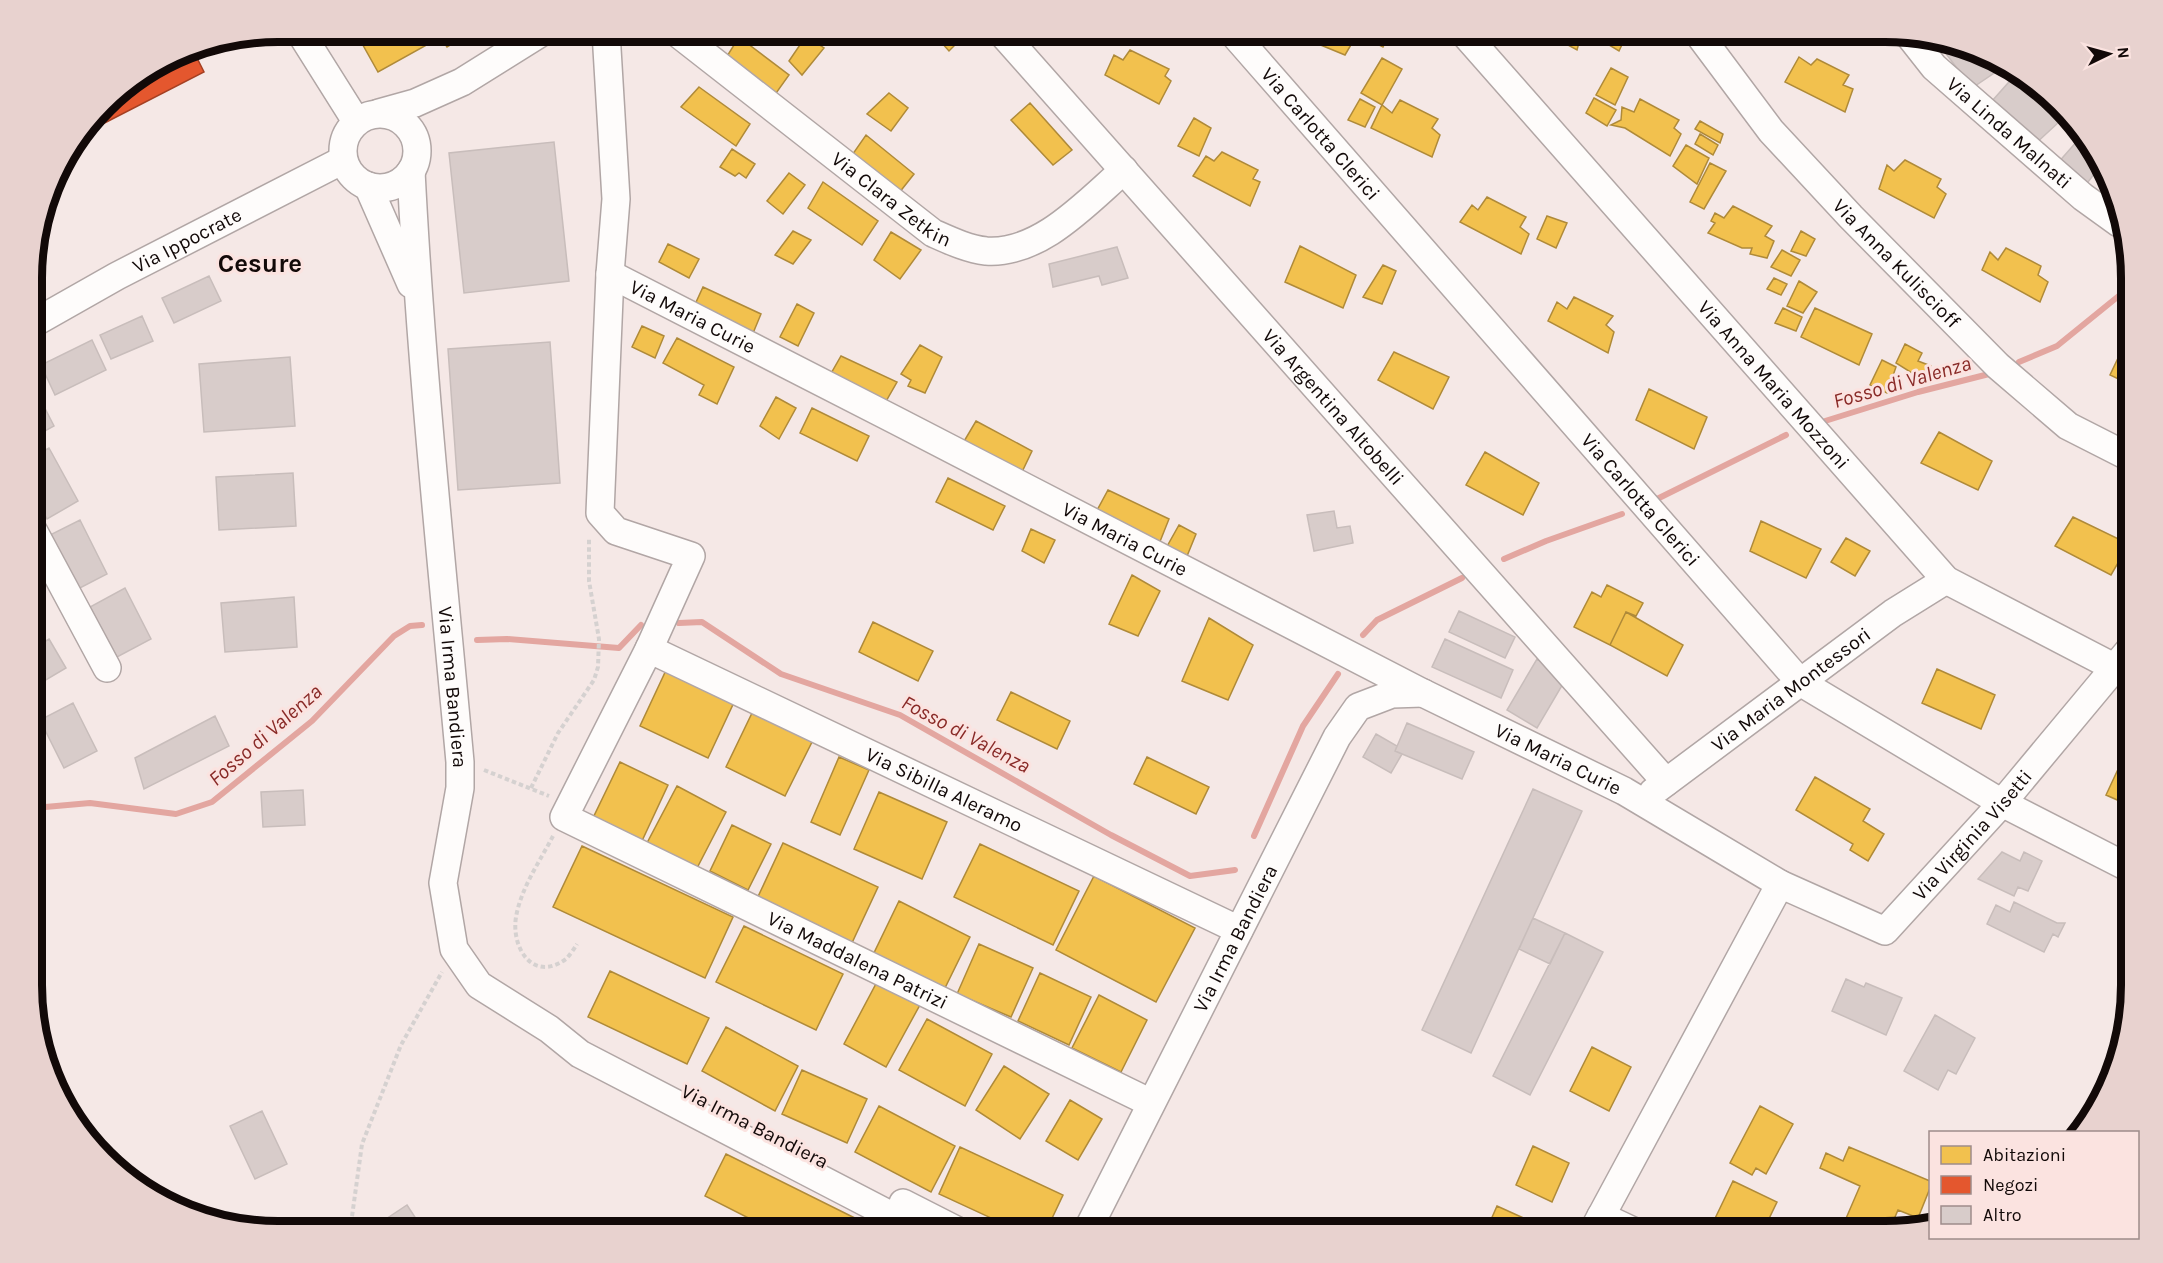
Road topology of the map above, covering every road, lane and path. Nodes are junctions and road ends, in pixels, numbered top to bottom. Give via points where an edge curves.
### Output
1 (308, 42) edge
2 (526, 42) edge
3 (607, 42) edge
4 (689, 42) edge
5 (1010, 42) edge
6 (1241, 42) edge
7 (1472, 42) edge
8 (1704, 42) edge
9 (1916, 44) edge
10 (462, 82) junction
11 (368, 117) junction
12 (416, 143) junction
13 (343, 160) junction
14 (1124, 170) junction
15 (411, 171) junction
16 (368, 186) junction
17 (2113, 219) edge
18 (610, 274) junction
19 (418, 298) junction
20 (42, 318) edge
21 (2121, 453) edge
22 (42, 547) edge
23 (1946, 580) junction
24 (598, 639) dead end
25 (649, 649) junction
26 (2121, 662) edge
27 (107, 668) dead end
28 (2121, 670) edge
29 (1800, 682) junction
30 (1423, 693) junction
31 (460, 762) junction
32 (1666, 782) junction
33 (531, 788) junction
34 (1641, 801) junction
35 (2002, 803) junction
36 (567, 811) junction
37 (2121, 864) edge
38 (1780, 884) junction
39 (1239, 930) junction
40 (577, 944) dead end
41 (454, 950) junction
42 (549, 1029) junction
43 (1151, 1103) junction
44 (352, 1221) edge
45 (902, 1221) edge
46 (939, 1221) edge
47 (1092, 1221) edge
48 (1598, 1221) edge

1 - 11 street
2 - 10 street
3 - 18 street, Via Maria Curie via 616,200
4 - 14 street, Via Clara Zetkin via 933,233 967,248 988,251 1041,237
5 - 14 street, Via Argentina Altobelli
6 - 29 street, Via Carlotta Clerici
7 - 23 street, Via Anna Maria Mozzoni
8 - 21 street, Via Anna Kuliscioff via 1771,131 1998,366 2068,426
9 - 17 street, Via Linda Malnati via 1934,67
10 - 11 street via 415,103
10 - 12 street via 432,115
11 - 12 street via 392,115 411,131
11 - 13 street via 344,139
12 - 15 street
13 - 16 street via 348,171
13 - 20 street, Via Ippocrate
14 - 32 street, Via Argentina Altobelli
15 - 16 street via 392,186
15 - 19 street, Via Irma Bandiera
16 - 19 street, Via Irma Bandiera
18 - 25 street, Via Maria Curie via 600,513 616,531 691,556
18 - 30 street, Via Maria Curie
19 - 31 street, Via Irma Bandiera
22 - 27 street
23 - 26 street, Via Anna Maria Mozzoni
23 - 29 street, Via Maria Montessori via 1893,613
24 - 33 path via 594,680 558,733
25 - 36 street
25 - 39 street, Via Sibilla Aleramo
28 - 35 street, Via Virginia Visetti
29 - 32 street, Via Maria Montessori
29 - 35 street, Via Carlotta Clerici
30 - 34 street, Via Maria Curie
30 - 39 street, Via Irma Bandiera via 1392,694 1358,707 1337,736
31 - 33 path
31 - 41 street, Via Irma Bandiera via 460,788 443,883
32 - 34 street, Via Maria Montessori
33 - 36 path
34 - 38 street, Via Virginia Visetti
35 - 37 street, Via Carlotta Clerici
35 - 38 street, Via Virginia Visetti via 1885,931
36 - 40 path via 524,891 515,934 523,957 537,966 552,966 567,958
36 - 43 street, Via Maddalena Patrizi
38 - 48 street
39 - 43 street, Via Irma Bandiera
41 - 42 street, Via Irma Bandiera via 479,984
41 - 44 path via 401,1045 362,1144
42 - 45 street, Via Irma Bandiera via 580,1054
42 - 46 street, Via Irma Bandiera via 588,1040
43 - 47 street, Via Irma Bandiera

